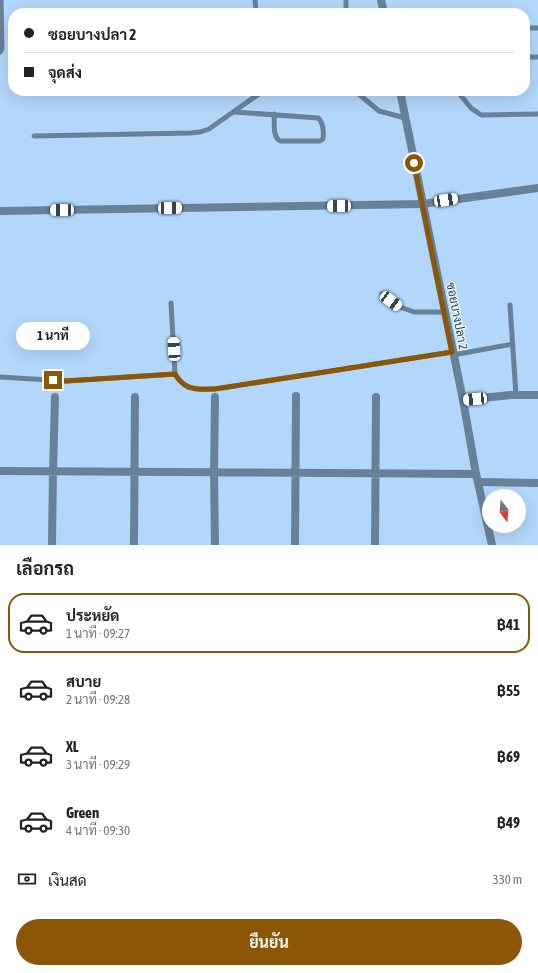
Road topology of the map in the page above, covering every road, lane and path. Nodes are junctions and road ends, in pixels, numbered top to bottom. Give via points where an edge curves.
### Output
1 (1, 4) edge
2 (0, 52) edge
3 (257, 96) edge
4 (361, 96) edge
5 (401, 96) edge
6 (461, 96) edge
7 (235, 112) junction
8 (274, 114) junction
9 (538, 114) edge
10 (405, 118) junction
11 (34, 136) dead end
12 (538, 188) edge
13 (422, 204) junction
14 (0, 211) edge
15 (382, 294) dead end
16 (171, 303) dead end
17 (510, 305) dead end
18 (444, 312) junction
19 (513, 344) junction
20 (452, 354) junction
21 (175, 374) junction
22 (0, 377) edge
23 (516, 395) junction
24 (538, 395) edge
25 (296, 396) dead end
26 (55, 397) dead end
27 (135, 397) dead end
28 (215, 397) dead end
29 (376, 397) dead end
30 (462, 400) junction
31 (0, 471) edge
32 (53, 472) junction
33 (134, 472) junction
34 (214, 473) junction
35 (295, 473) junction
36 (375, 473) junction
37 (476, 474) junction
38 (479, 482) junction
39 (538, 483) edge
40 (52, 545) edge
41 (134, 545) edge
42 (216, 545) edge
43 (295, 545) edge
44 (375, 545) edge
45 (492, 545) edge

1 - 2 lane
3 - 7 lane
4 - 10 lane via 379,111
5 - 10 street, ซอยบางปลา 2
6 - 9 lane via 471,108 482,115
7 - 8 lane
7 - 11 lane via 209,129 195,133
8 - 8 lane via 318,118 321,120 323,139 276,139
10 - 13 street, ซอยบางปลา 2
12 - 13 street
13 - 14 street
13 - 18 street, ซอยบางปลา 2
15 - 18 lane via 400,307 414,312
16 - 21 lane
17 - 19 lane
18 - 20 street, ซอยบางปลา 2
19 - 20 lane
19 - 23 lane
20 - 21 lane via 214,389 188,387
20 - 30 street, ซอยบางปลา 2
21 - 22 lane via 66,381
23 - 24 street
23 - 30 street
25 - 35 street
26 - 32 street
27 - 33 street
28 - 34 street
29 - 36 street
30 - 37 street, ซอยบางปลา 2
31 - 32 street
32 - 33 street
32 - 40 street
33 - 34 street
33 - 41 street
34 - 35 street
34 - 42 street
35 - 36 street
35 - 43 street
36 - 37 street
36 - 44 street
37 - 38 street, ซอยบางปลา 2
38 - 39 street
38 - 45 street, ซอยบางปลา 2

